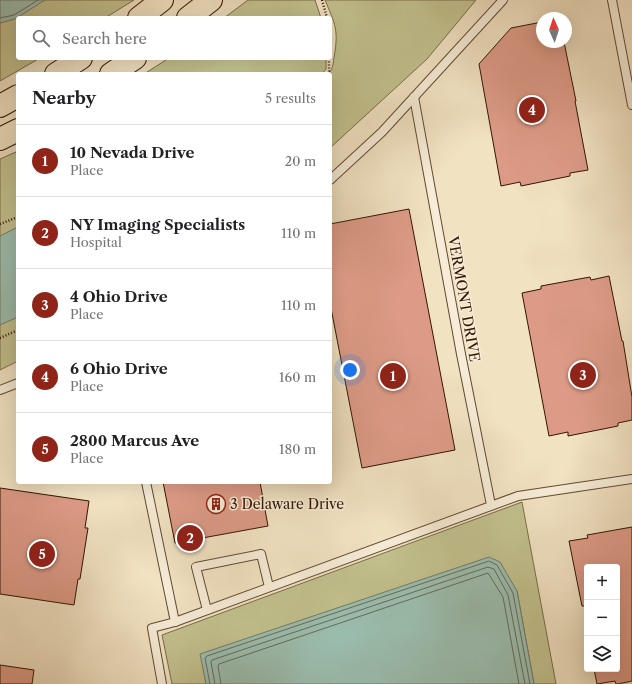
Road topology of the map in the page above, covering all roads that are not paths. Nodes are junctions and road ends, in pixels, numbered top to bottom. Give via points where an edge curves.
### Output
1 (162, 0) edge
2 (211, 0) edge
3 (503, 0) edge
4 (612, 0) edge
5 (142, 16) edge
6 (191, 16) edge
7 (78, 60) edge
8 (132, 60) edge
9 (59, 72) edge
10 (114, 72) edge
11 (16, 97) edge
12 (414, 97) junction
13 (632, 105) edge
14 (0, 106) edge
15 (16, 131) edge
16 (0, 139) edge
17 (332, 178) edge
18 (16, 383) edge
19 (0, 390) edge
20 (632, 479) edge
21 (146, 484) edge
22 (491, 505) junction
23 (269, 587) junction
24 (207, 610) junction
25 (175, 622) junction
26 (162, 684) edge

1 - 5 highway
2 - 6 highway
3 - 12 lane
4 - 13 lane
7 - 9 highway
8 - 10 highway
11 - 14 highway
12 - 17 lane via 382,132
12 - 22 lane, VERMONT DRIVE via 460,354
15 - 16 highway
18 - 19 lane
20 - 22 lane via 518,496
21 - 25 lane
22 - 23 lane
23 - 24 lane
23 - 24 lane via 261,554 196,567
24 - 25 lane
25 - 26 lane via 152,628

